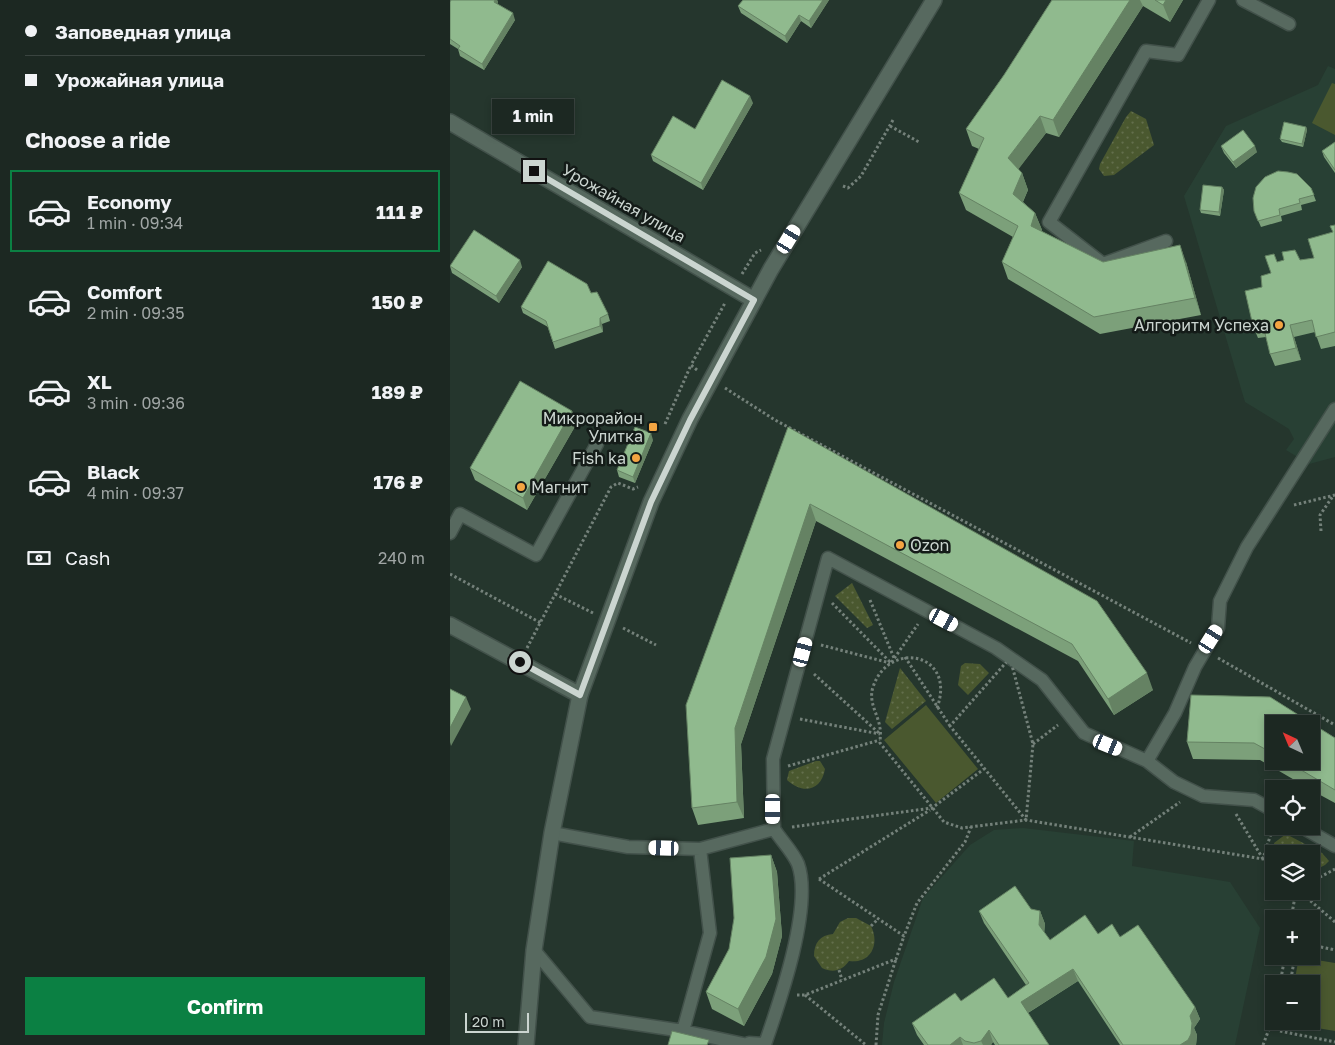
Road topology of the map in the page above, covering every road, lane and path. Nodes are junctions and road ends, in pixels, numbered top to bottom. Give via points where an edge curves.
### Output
1 (934, 0) edge
2 (1209, 0) edge
3 (1243, 0) edge
4 (1288, 24) dead end
5 (893, 120) dead end
6 (450, 122) edge
7 (890, 126) junction
8 (919, 142) dead end
9 (826, 178) junction
10 (1166, 241) dead end
11 (764, 248) dead end
12 (734, 288) junction
13 (754, 300) junction
14 (691, 365) junction
15 (711, 380) junction
16 (1335, 409) edge
17 (663, 429) dead end
18 (597, 444) dead end
19 (640, 484) dead end
20 (1334, 495) edge
21 (1289, 506) dead end
22 (1321, 532) dead end
23 (450, 533) edge
24 (450, 574) edge
25 (859, 574) junction
26 (820, 590) junction
27 (927, 611) junction
28 (540, 623) junction
29 (450, 624) edge
30 (806, 641) junction
31 (1204, 650) junction
32 (904, 657) junction
33 (894, 658) junction
34 (1010, 658) junction
35 (520, 662) junction
36 (800, 662) junction
37 (890, 663) junction
38 (580, 695) junction
39 (937, 708) junction
40 (785, 716) junction
41 (1070, 716) junction
42 (1335, 725) edge
43 (950, 726) junction
44 (880, 734) junction
45 (880, 740) junction
46 (1033, 744) junction
47 (1147, 761) junction
48 (984, 769) junction
49 (773, 770) junction
50 (1196, 792) junction
51 (1226, 798) junction
52 (1265, 806) edge
53 (932, 808) junction
54 (1026, 820) junction
55 (971, 827) junction
56 (774, 829) junction
57 (552, 832) junction
58 (1271, 835) edge
59 (1316, 835) edge
60 (1129, 837) junction
61 (1335, 846) edge
62 (700, 849) junction
63 (1263, 860) junction
64 (1335, 870) edge
65 (820, 878) junction
66 (1320, 878) edge
67 (801, 890) junction
68 (1309, 900) edge
69 (878, 918) junction
70 (1335, 922) edge
71 (871, 926) dead end
72 (904, 936) junction
73 (1320, 947) edge
74 (534, 950) junction
75 (1335, 950) edge
76 (896, 959) junction
77 (839, 970) dead end
78 (842, 980) junction
79 (805, 994) junction
80 (781, 996) junction
81 (1270, 1030) edge
82 (683, 1031) junction
83 (1280, 1031) edge
84 (1335, 1042) edge
85 (748, 1044) edge
86 (526, 1045) edge
87 (866, 1045) edge
88 (876, 1045) edge
89 (1263, 1045) edge

1 - 9 street
2 - 10 lane via 1178,55 1146,52 1049,222 1103,264
3 - 4 lane
5 - 7 path
6 - 12 street, Урожайная улица
7 - 8 path
7 - 9 path via 855,184 848,188
9 - 13 street
11 - 12 path via 755,252
12 - 13 street, Урожайная улица
12 - 14 path
13 - 15 street
14 - 15 path
14 - 17 path
15 - 31 path via 775,420
15 - 38 street via 651,502
16 - 31 lane via 1248,547 1220,601 1218,628
18 - 23 lane via 536,555 460,514
19 - 28 path via 633,490 618,483 612,487
20 - 21 path
20 - 22 path via 1320,515
24 - 28 path
25 - 26 lane via 828,558
25 - 27 lane
25 - 33 path
26 - 30 lane
26 - 37 path
27 - 33 path
27 - 34 lane
28 - 35 path
29 - 35 street
30 - 36 lane
30 - 37 path
31 - 42 path
31 - 47 lane via 1175,713
32 - 37 path
32 - 39 path
32 - 39 path via 919,658 936,672 942,694
33 - 37 path
34 - 41 lane via 1042,680
34 - 43 path
34 - 46 path
35 - 38 street
36 - 40 lane
36 - 44 path
37 - 44 path via 873,686 872,700
38 - 57 street
39 - 43 path
40 - 44 path
40 - 49 lane
41 - 46 path
41 - 47 lane via 1084,733
43 - 48 path
44 - 45 path
45 - 49 path
45 - 53 path
46 - 54 path
47 - 50 lane via 1174,782
48 - 53 path
48 - 54 path
49 - 56 lane
50 - 51 lane via 1203,796
50 - 60 path
51 - 52 lane via 1254,800
51 - 63 path
53 - 55 path via 944,822 962,828
53 - 56 path
53 - 65 path
54 - 55 path
54 - 60 path
55 - 72 path via 965,842 917,903
56 - 62 lane
56 - 67 lane via 797,861
57 - 62 lane via 628,847
57 - 74 street
58 - 63 path
59 - 61 lane
60 - 63 path
62 - 82 lane via 710,933
64 - 66 path
65 - 67 path
65 - 69 path
67 - 80 lane via 802,902
68 - 70 path
69 - 71 path
69 - 72 path
72 - 76 path
73 - 75 path
74 - 82 lane via 590,1017
74 - 86 street
76 - 78 path
76 - 88 path via 878,1015
77 - 78 path
78 - 79 path
79 - 80 path
79 - 87 path
80 - 85 lane via 765,1044
81 - 89 path
82 - 85 lane
83 - 84 path

